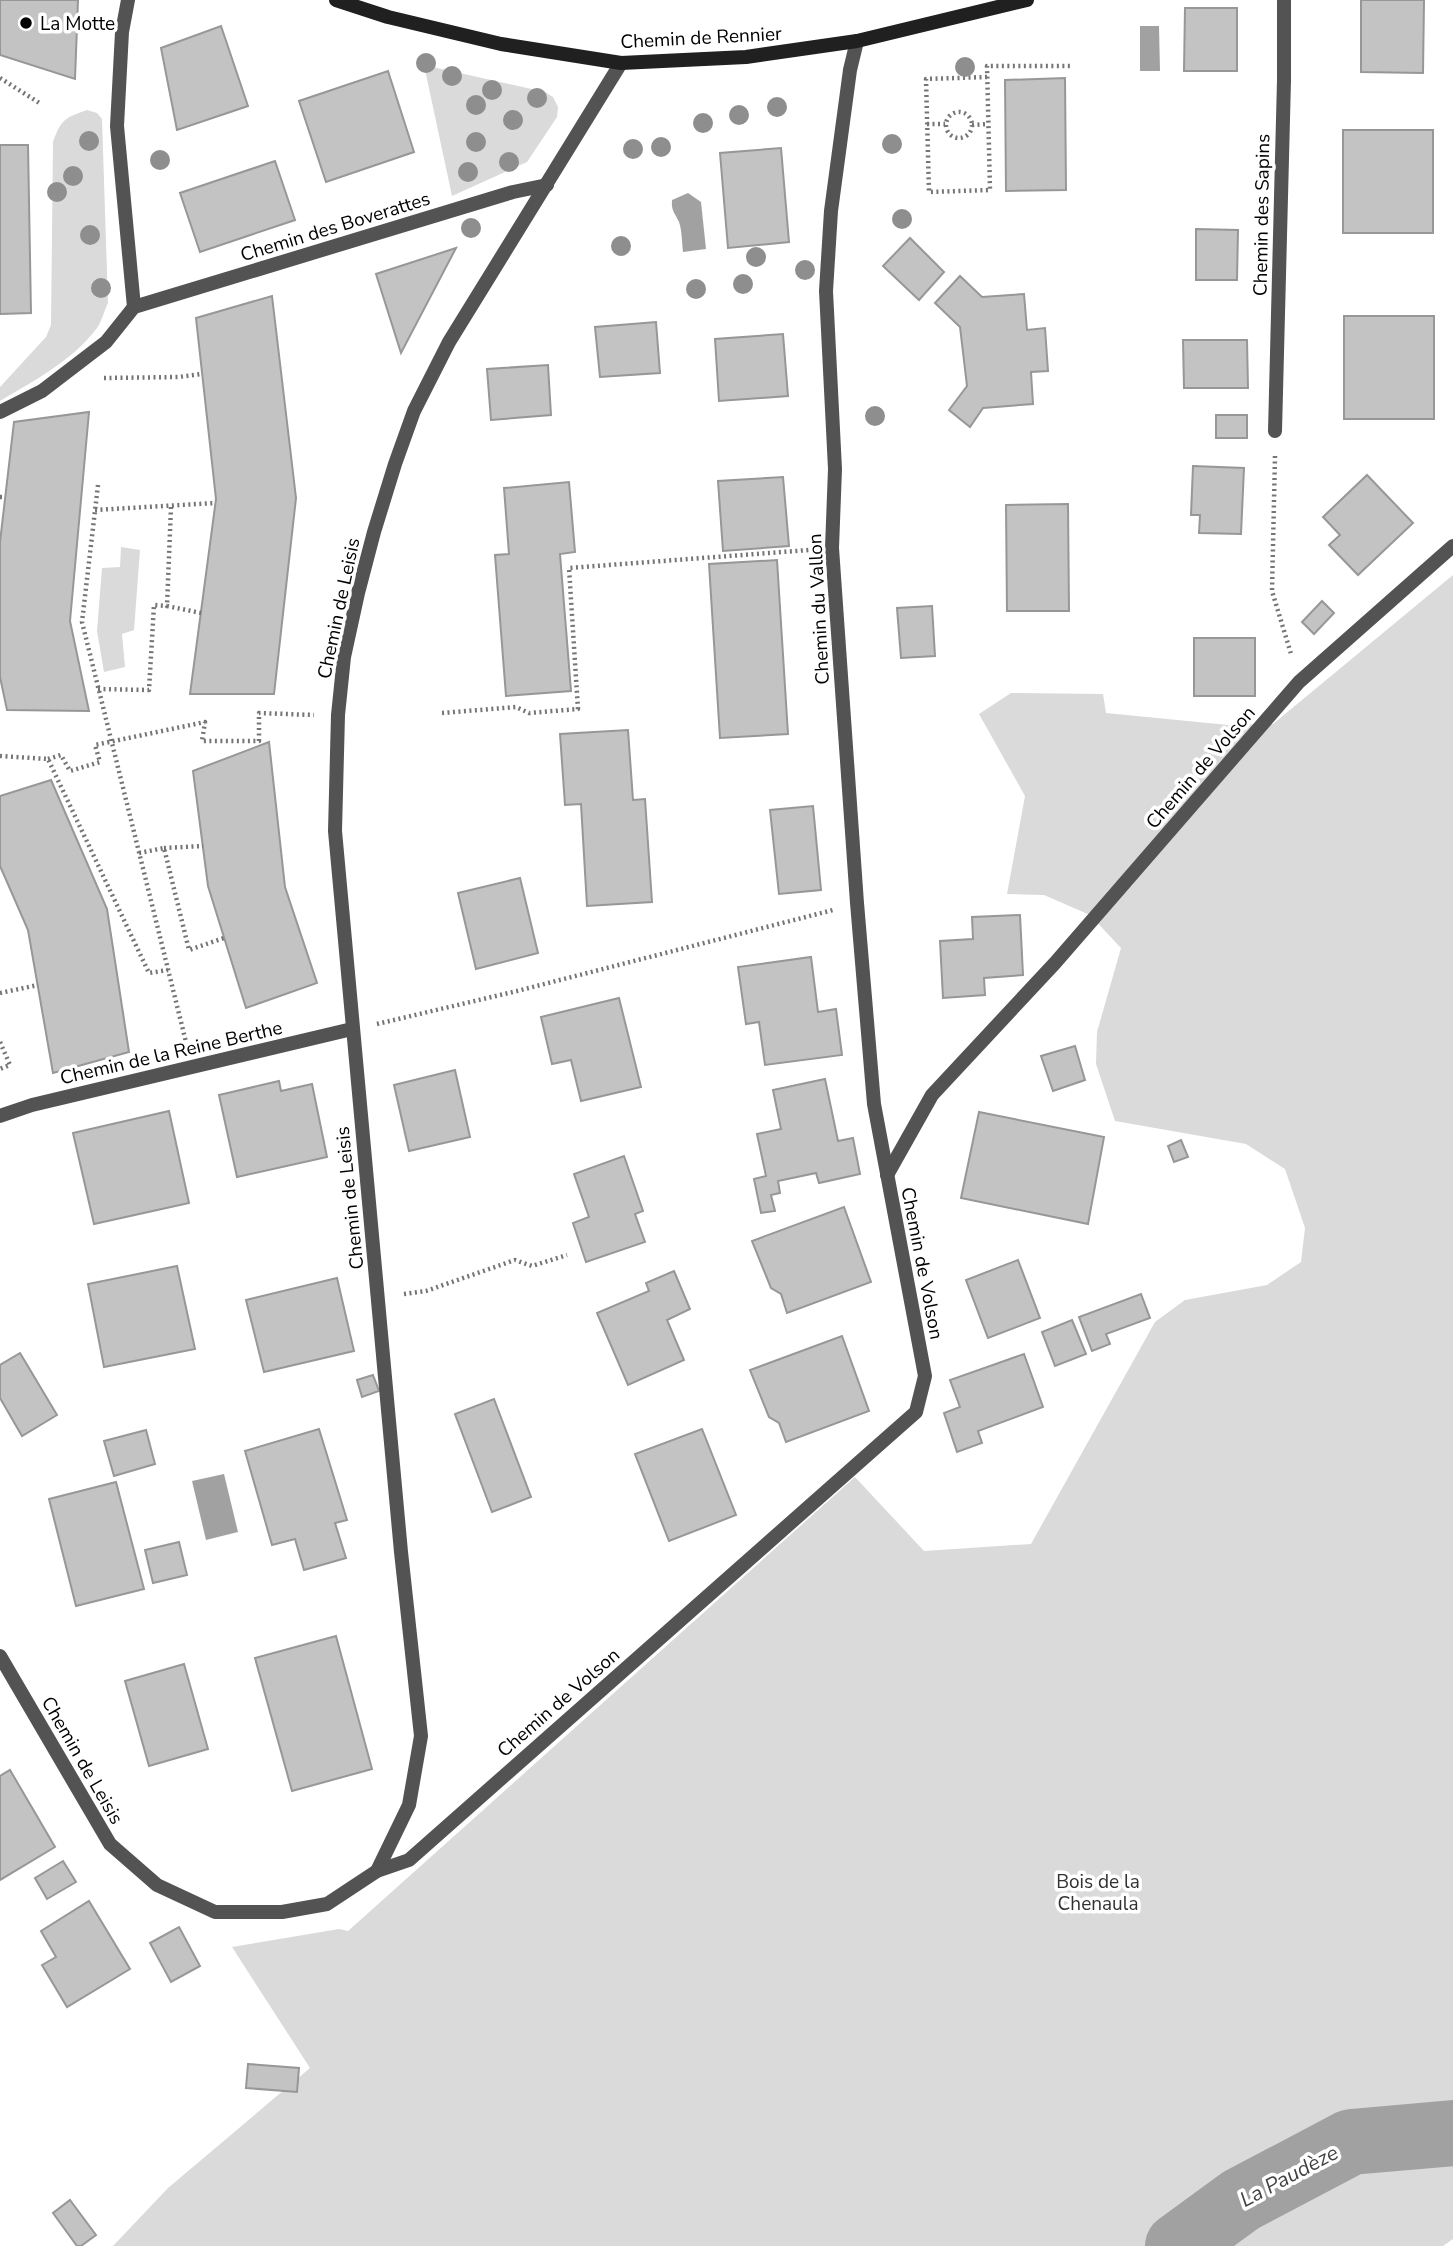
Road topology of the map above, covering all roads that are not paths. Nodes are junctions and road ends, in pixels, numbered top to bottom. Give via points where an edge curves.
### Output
1 (128, 0) edge
2 (336, 0) edge
3 (1027, 0) edge
4 (1284, 0) edge
5 (858, 41) junction
6 (621, 63) junction
7 (547, 185) junction
8 (134, 307) junction
9 (0, 412) edge
10 (1275, 431) road end
11 (1453, 546) edge
12 (352, 1030) junction
13 (0, 1116) edge
14 (887, 1175) junction
15 (0, 1656) edge
16 (377, 1871) junction

1 - 8 street via 117,126
2 - 6 street, Chemin de Rennier via 501,44
3 - 5 street, Chemin de Rennier
4 - 10 street, Chemin des Sapins
5 - 6 street, Chemin de Rennier via 746,57
5 - 14 street, Chemin du Vallon via 833,199 826,291 835,469 832,548 874,1104
6 - 7 street, Chemin de Leisis
7 - 8 street, Chemin des Boverattes
7 - 12 street, Chemin de Leisis via 449,342 414,411 358,593 344,656 338,715 335,831
8 - 9 street via 106,342 42,391
11 - 14 street, Chemin de Volson via 1299,682 1055,963 932,1095
12 - 13 street, Chemin de la Reine Berthe
12 - 16 street, Chemin de Leisis via 421,1735 410,1805
14 - 16 street, Chemin de Volson via 925,1376 916,1412 409,1860
15 - 16 street, Chemin de Leisis via 110,1844 157,1885 215,1912 282,1912 327,1904

